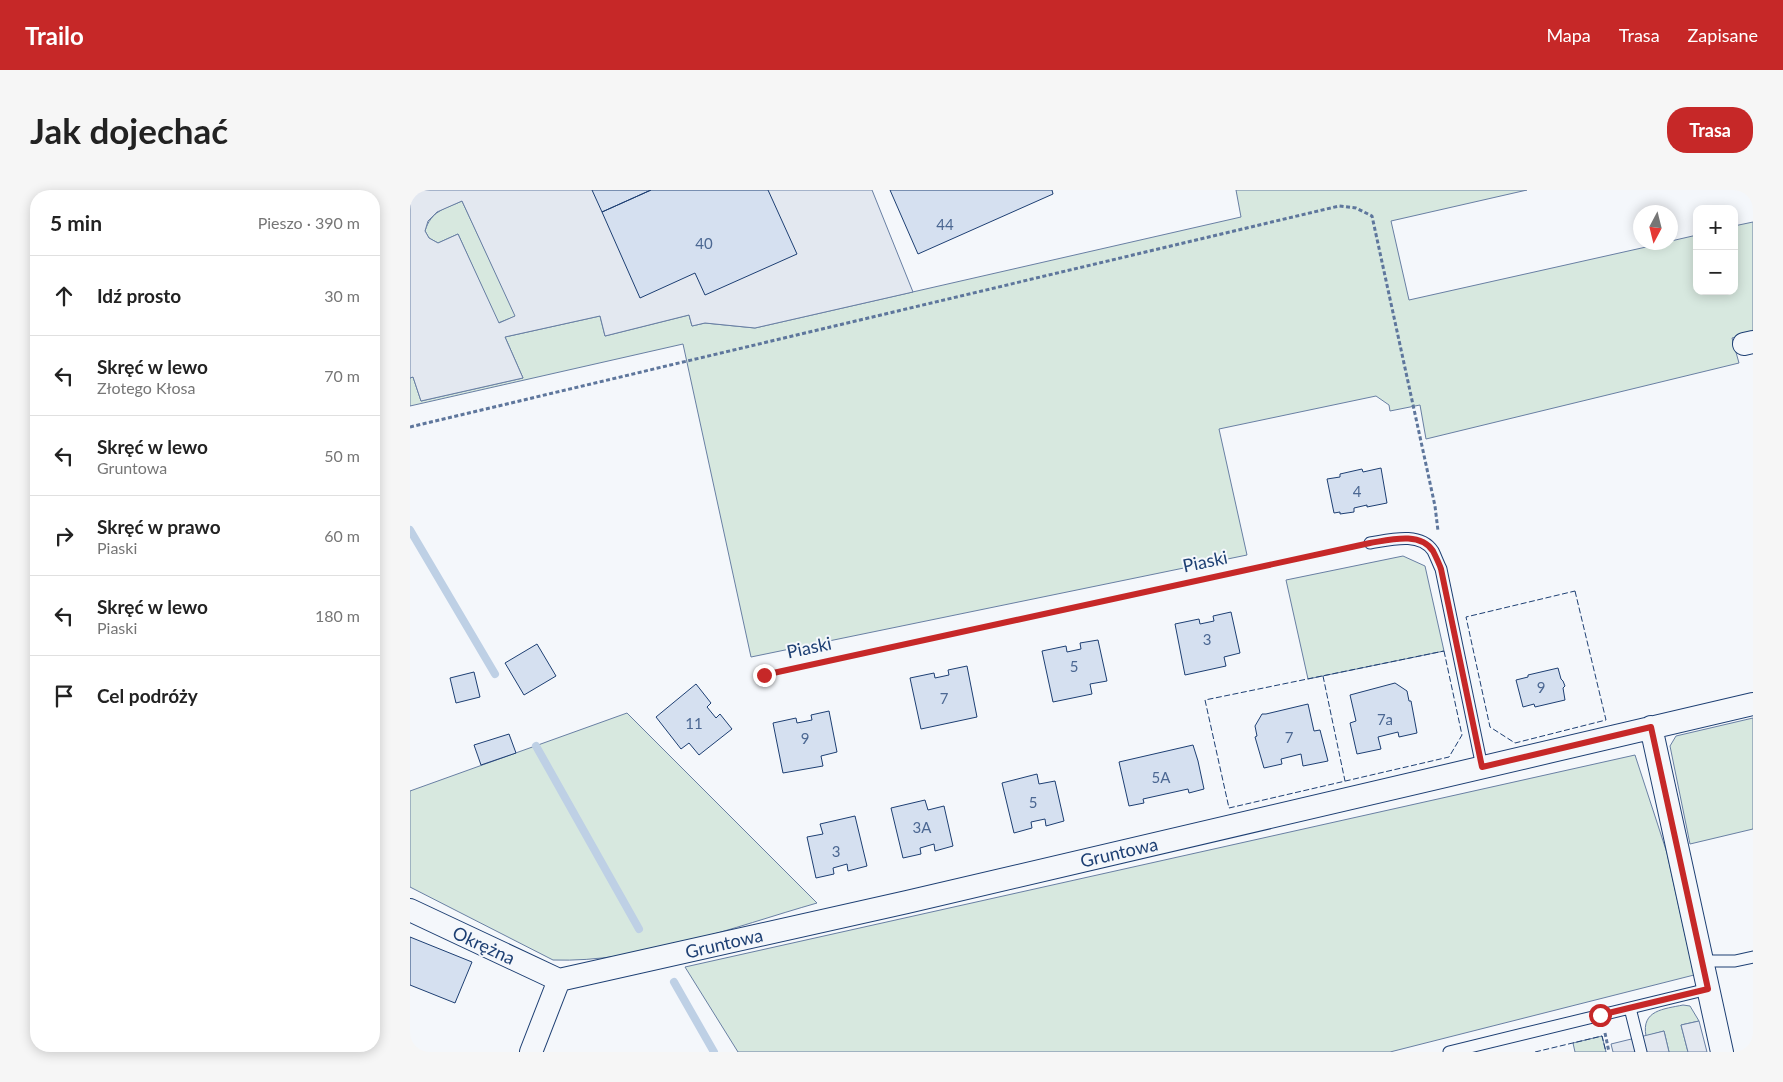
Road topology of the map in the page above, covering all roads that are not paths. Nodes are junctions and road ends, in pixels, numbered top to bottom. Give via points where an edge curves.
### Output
1 (1370, 543) road end
2 (1753, 704) edge
3 (1651, 727) junction
4 (1482, 767) junction
5 (410, 910) edge
6 (1753, 957) edge
7 (1702, 962) junction
8 (559, 980) junction
9 (1708, 989) junction
10 (1630, 1008) junction
11 (531, 1052) edge
12 (1449, 1052) edge
13 (1641, 1052) edge
14 (1722, 1052) edge

1 - 4 lane via 1412,538 1423,541 1433,552 1441,569
2 - 3 street, Gruntowa
3 - 4 street, Gruntowa
3 - 7 street
4 - 8 street, Gruntowa
5 - 8 street, Okrężna
6 - 7 lane
7 - 9 street
8 - 11 street
9 - 10 lane
9 - 14 street
10 - 12 lane
10 - 13 lane

